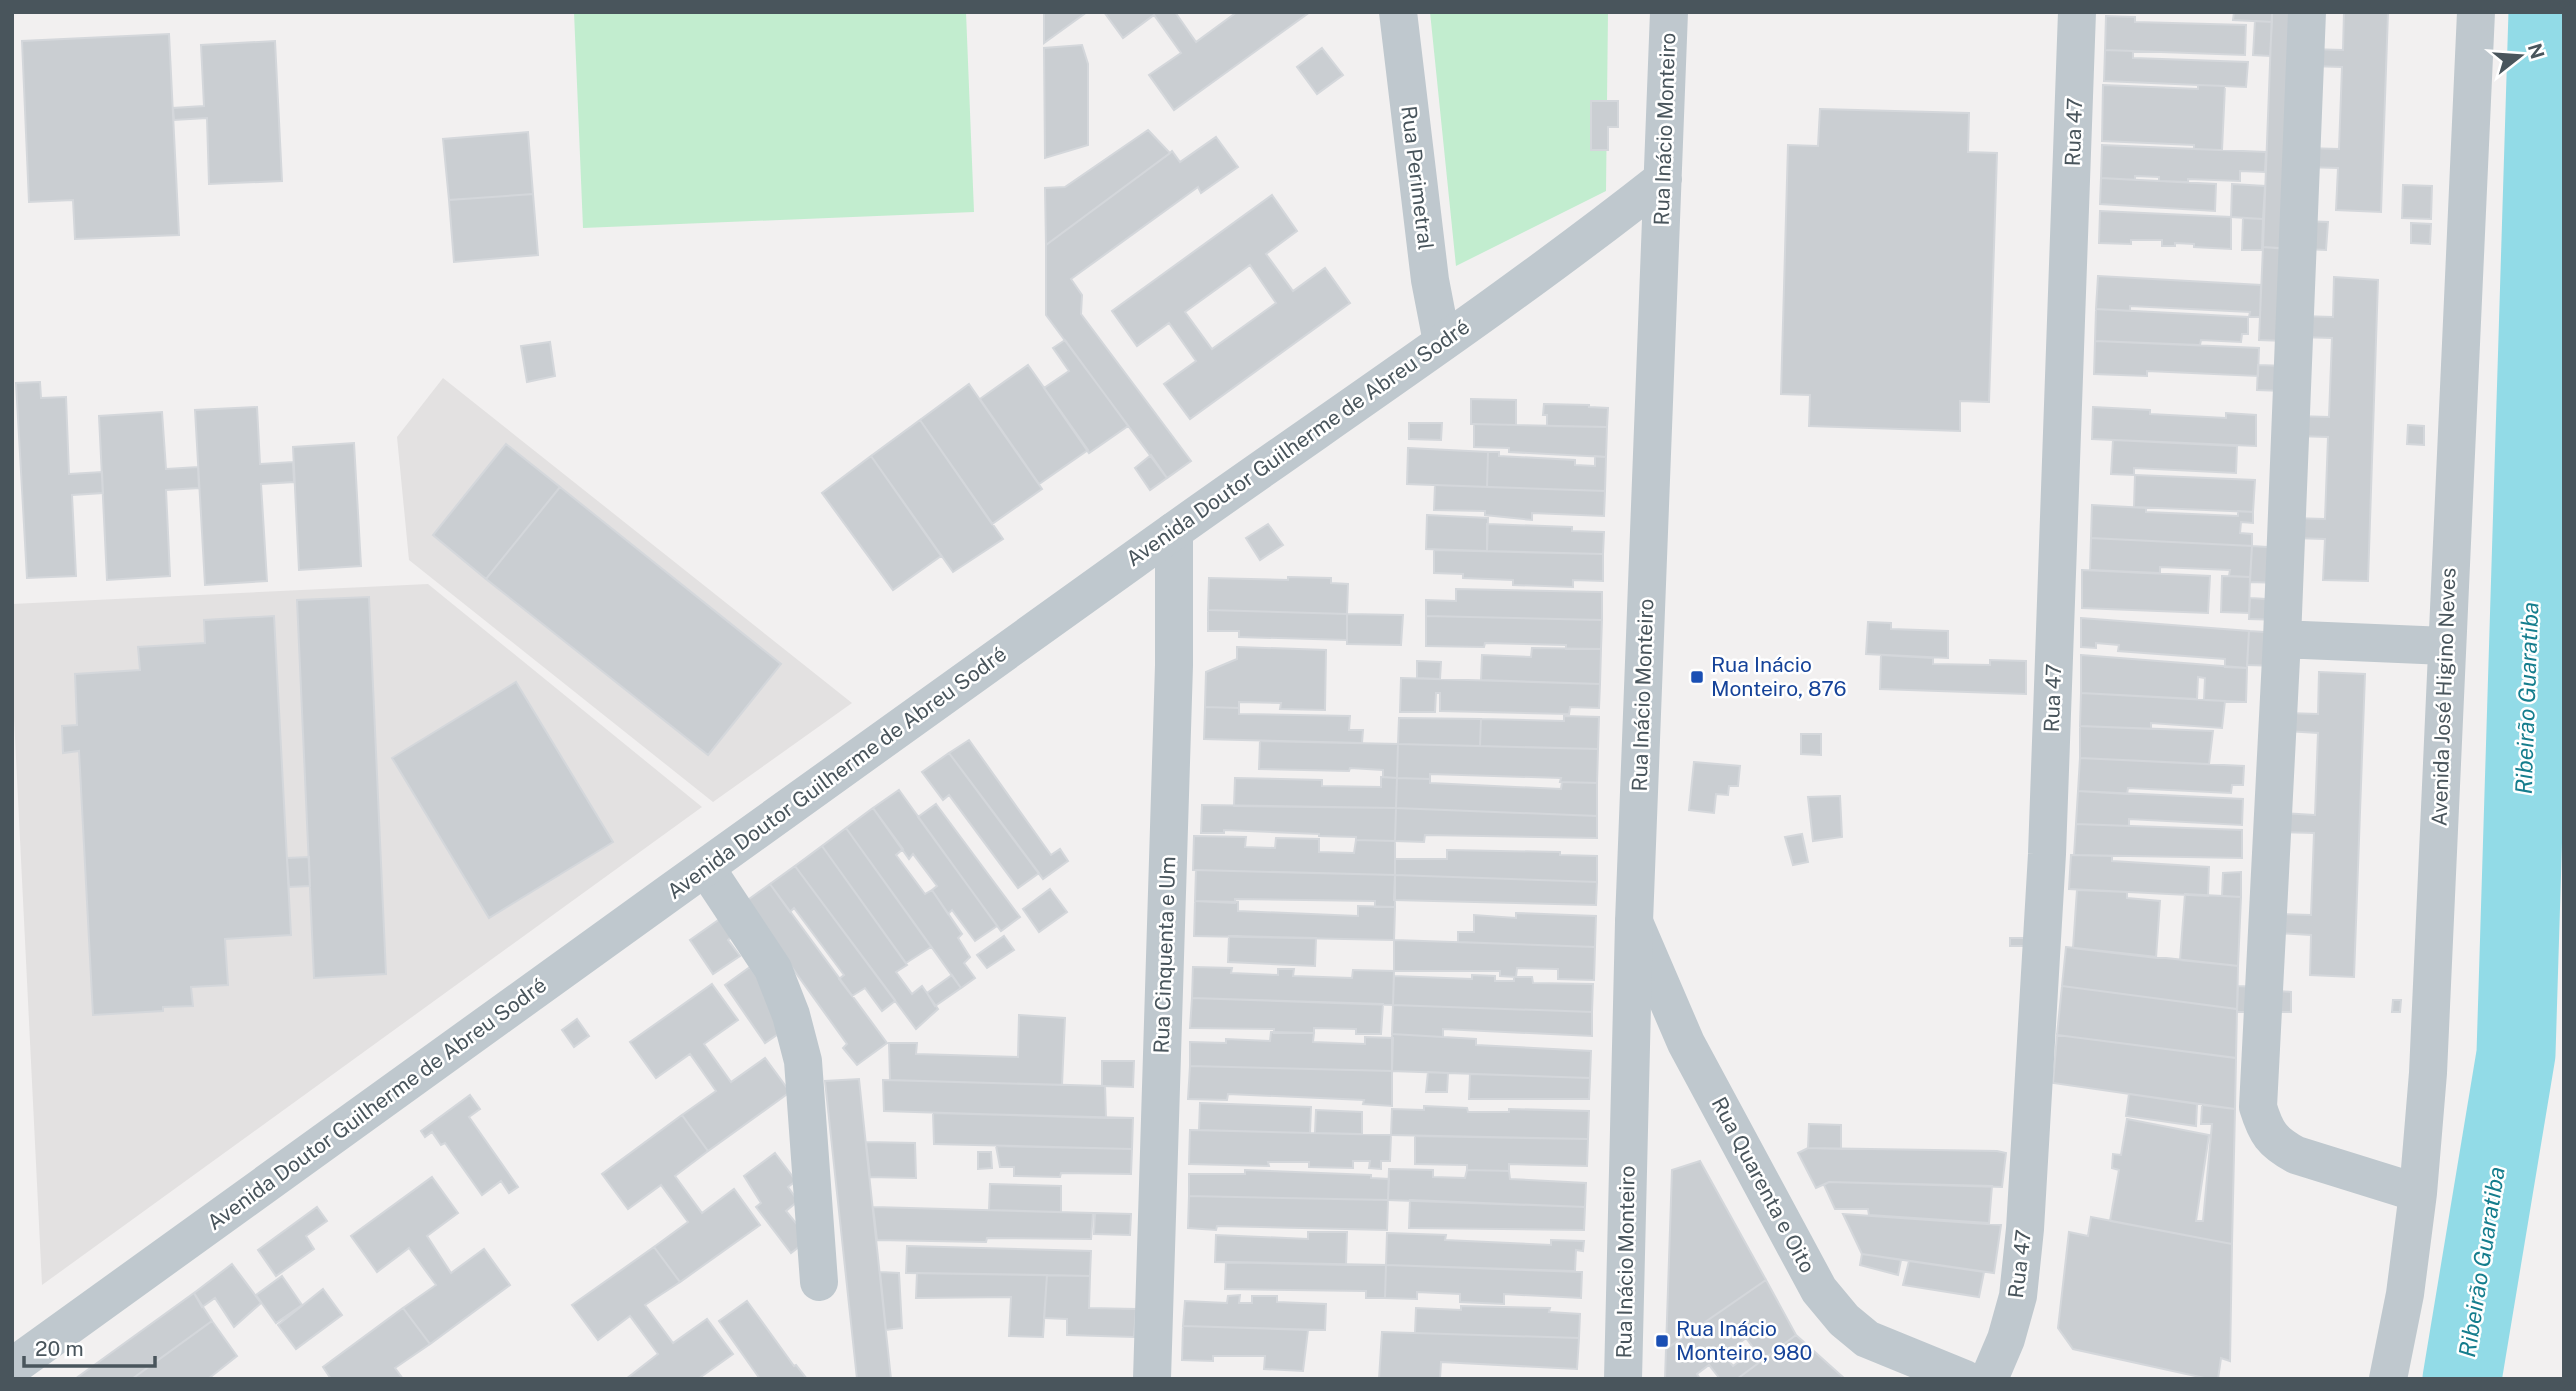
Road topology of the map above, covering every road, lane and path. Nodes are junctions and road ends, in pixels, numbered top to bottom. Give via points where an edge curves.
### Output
1 (1398, 12) edge
2 (1669, 12) edge
3 (2077, 12) edge
4 (2307, 12) edge
5 (2476, 12) edge
6 (1663, 179) junction
7 (1442, 342) junction
8 (1174, 531) junction
9 (2282, 639) junction
10 (2446, 646) junction
11 (706, 868) junction
12 (1634, 922) junction
13 (2418, 1193) junction
14 (819, 1282) dead end
15 (12, 1367) edge
16 (1152, 1379) edge
17 (1623, 1379) edge
18 (1965, 1379) edge
19 (1989, 1379) edge
20 (2388, 1379) edge

1 - 7 street, Rua Perimetral via 1430,280
2 - 6 street, Rua Inácio Monteiro
3 - 19 street, Rua 47 via 2047,853 2025,1229 2018,1296
4 - 9 street
5 - 10 street, Avenida José Higino Neves
6 - 7 street, Avenida Doutor Guilherme de Abreu Sodré
6 - 12 street, Rua Inácio Monteiro
7 - 8 street, Avenida Doutor Guilherme de Abreu Sodré
8 - 11 street, Avenida Doutor Guilherme de Abreu Sodré
8 - 16 street, Rua Cinquenta e Um
9 - 10 street
9 - 13 street via 2258,1107 2264,1128 2278,1145 2296,1155
10 - 13 street, Avenida José Higino Neves via 2428,1073
11 - 14 street via 773,969 791,1015 803,1061
11 - 15 street, Avenida Doutor Guilherme de Abreu Sodré
12 - 17 street, Rua Inácio Monteiro
12 - 18 street, Rua Quarenta e Oito via 1686,1043 1819,1290 1867,1339
13 - 20 street, Avenida José Higino Neves

